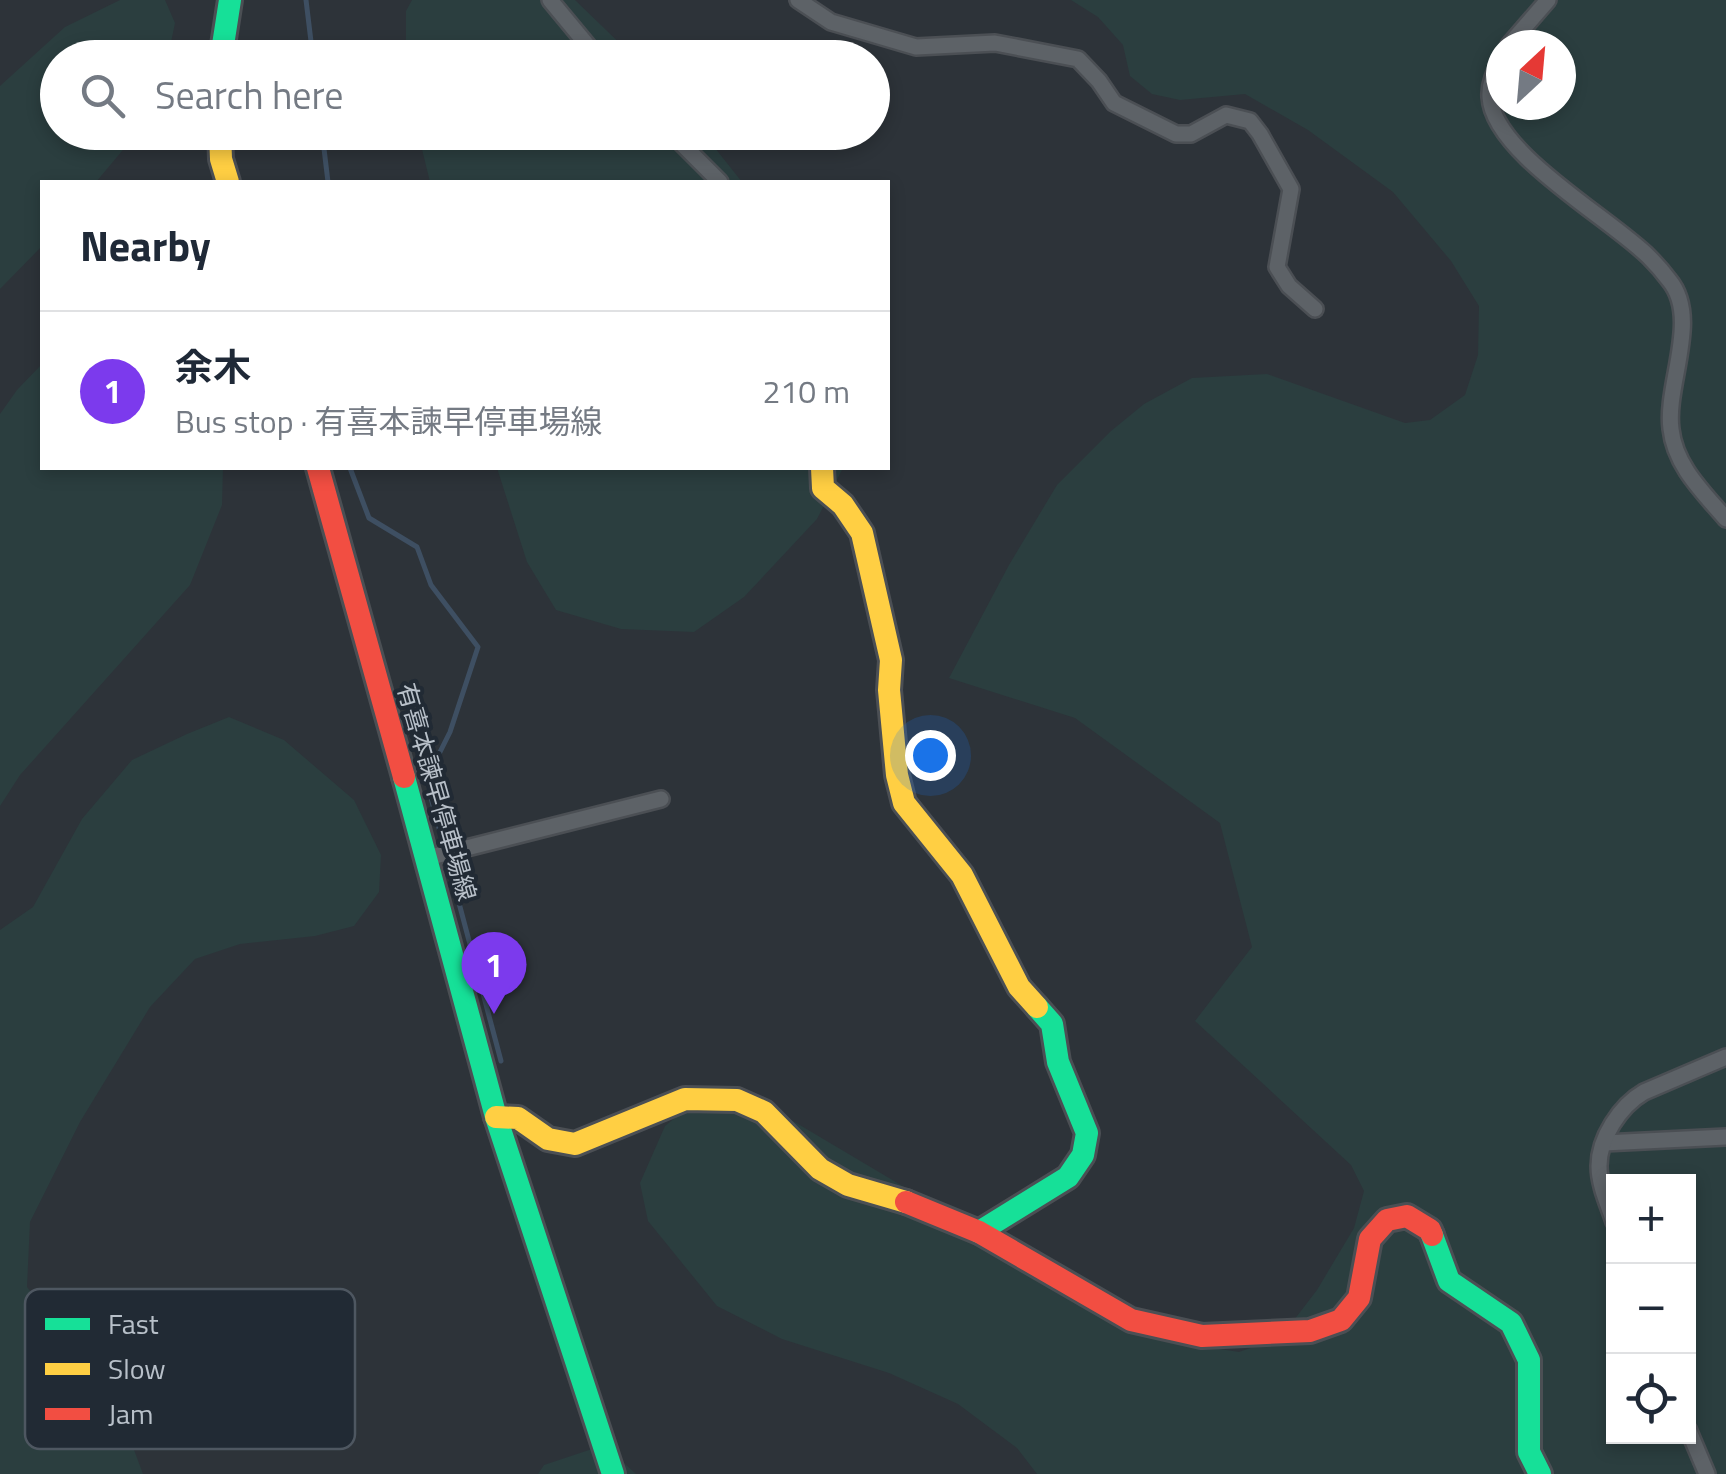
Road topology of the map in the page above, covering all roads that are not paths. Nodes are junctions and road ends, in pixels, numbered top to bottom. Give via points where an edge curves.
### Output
1 (230, 0) edge
2 (550, 0) edge
3 (798, 0) edge
4 (1548, 0) edge
5 (1521, 30) edge
6 (224, 40) edge
7 (583, 40) edge
8 (1498, 120) edge
9 (221, 150) edge
10 (688, 150) edge
11 (227, 180) edge
12 (718, 180) edge
13 (1316, 310) dead end
14 (319, 470) edge
15 (822, 470) edge
16 (1726, 519) edge
17 (661, 799) dead end
18 (432, 856) junction
19 (1726, 1057) edge
20 (496, 1117) junction
21 (1726, 1137) edge
22 (1604, 1143) junction
23 (1606, 1198) edge
24 (979, 1232) junction
25 (1694, 1444) edge
26 (612, 1474) edge
27 (1540, 1474) edge
28 (1707, 1474) edge

1 - 6 street
2 - 7 street
3 - 13 street via 831,22 916,47 995,43 1078,59 1114,103 1176,134 1191,134 1226,115 1250,121 1291,189 1277,268
4 - 5 street
8 - 16 street via 1536,166 1674,285 1683,315 1670,432 1686,473
9 - 11 street
10 - 12 street
14 - 18 street, 有喜本諫早停車場線
15 - 24 street via 823,488 862,533 891,660 904,803 962,875 1019,987 1052,1024 1058,1062 1087,1132 1083,1155 1068,1176
17 - 18 street
18 - 20 street, 有喜本諫早停車場線
19 - 22 street via 1632,1099
20 - 24 street via 518,1118 548,1140 575,1144 685,1099 737,1100 764,1112 820,1169 848,1185
20 - 26 street, 有喜本諫早停車場線
21 - 22 street
22 - 23 street via 1599,1165
24 - 27 street via 1131,1320 1202,1336 1310,1331 1341,1320 1359,1298 1370,1239 1387,1220 1408,1216 1430,1230 1449,1281 1511,1323 1529,1360 1529,1452
25 - 28 street

